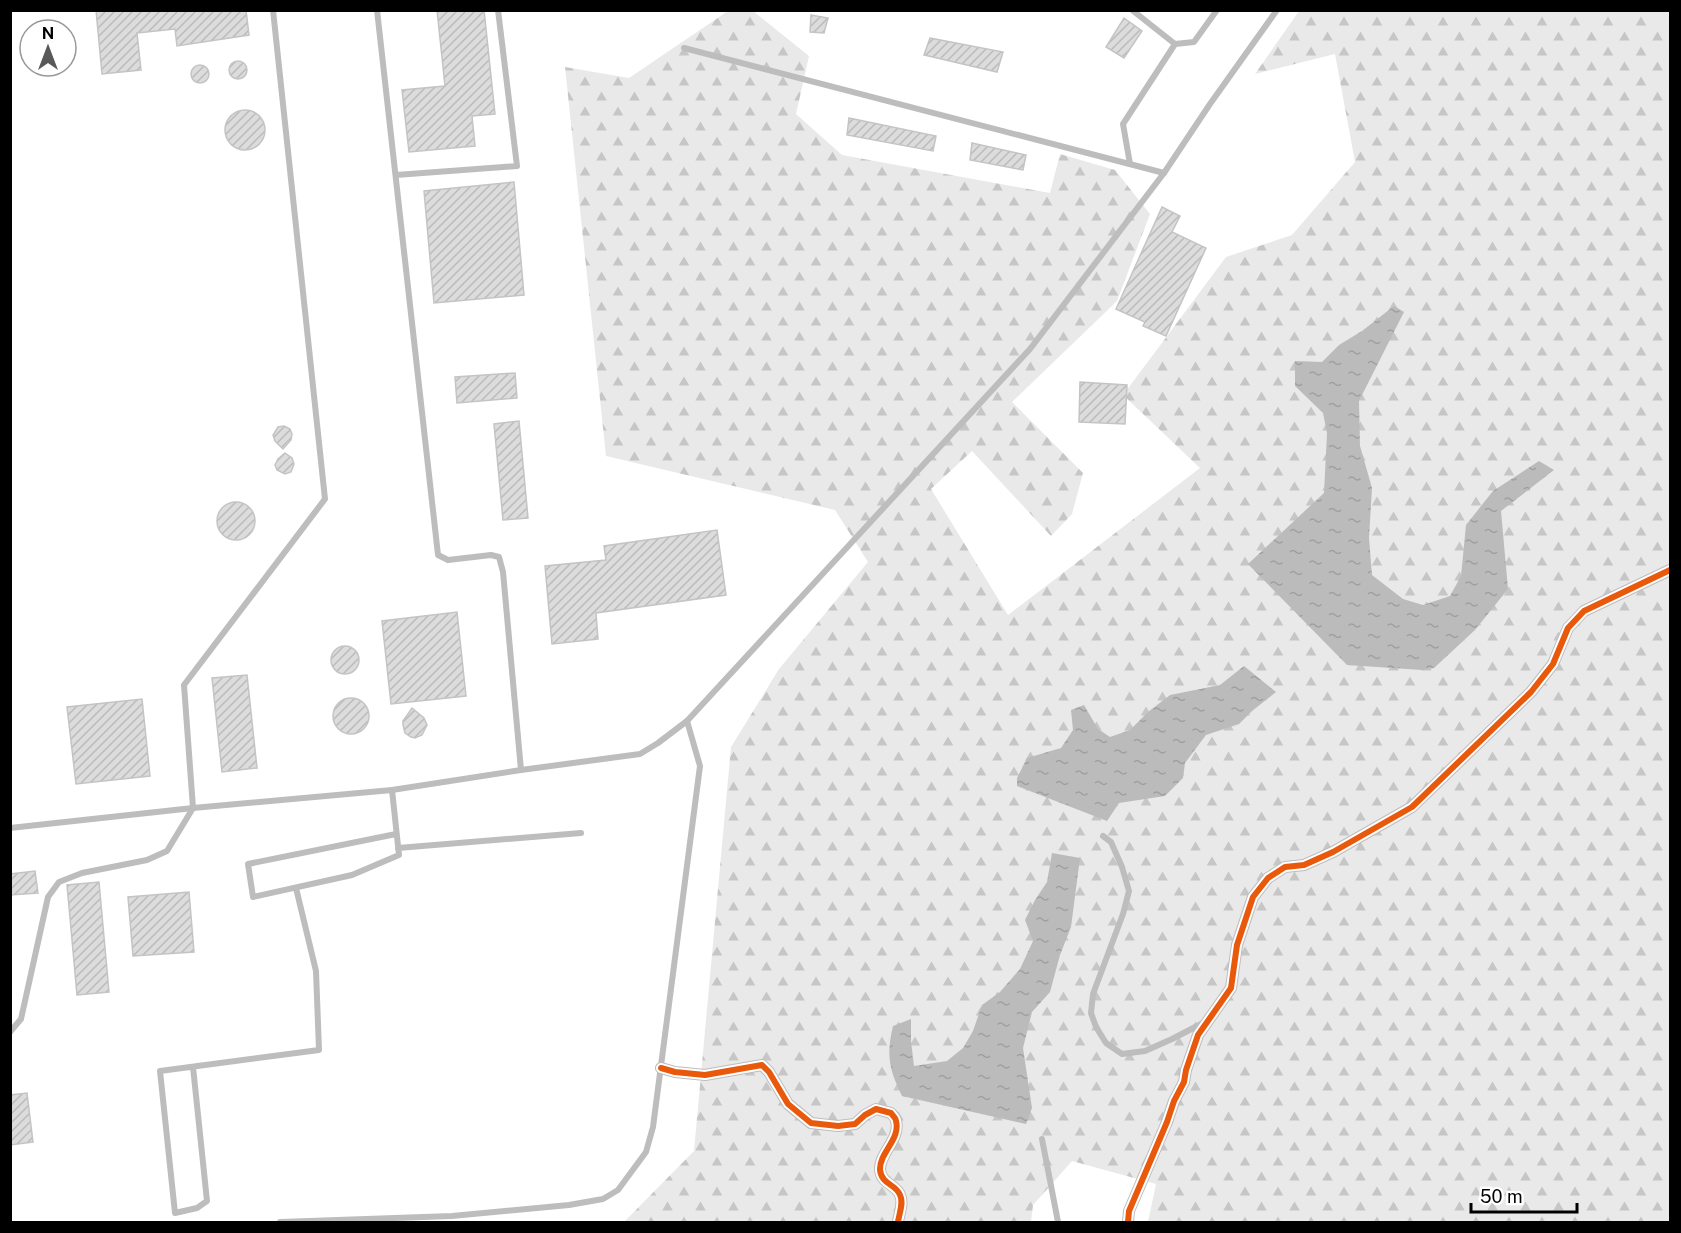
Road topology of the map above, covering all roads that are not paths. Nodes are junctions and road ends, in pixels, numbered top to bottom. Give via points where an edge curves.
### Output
1 (273, 10) edge
2 (377, 10) edge
3 (498, 10) edge
4 (1132, 10) edge
5 (1217, 10) edge
6 (1277, 10) edge
7 (1175, 44) junction
8 (684, 48) dead end
9 (1130, 164) junction
10 (1164, 173) junction
11 (396, 175) junction
12 (1671, 570) edge
13 (687, 721) junction
14 (521, 770) junction
15 (392, 790) junction
16 (193, 808) junction
17 (10, 828) edge
18 (581, 833) dead end
19 (396, 834) junction
20 (1103, 836) dead end
21 (398, 848) junction
22 (296, 888) junction
23 (1209, 1020) junction
24 (10, 1032) edge
25 (194, 1067) junction
26 (661, 1068) junction
27 (1042, 1139) dead end
28 (280, 1222) edge
29 (897, 1222) edge
30 (1058, 1222) edge
31 (1128, 1222) edge

1 - 16 lane via 325,499 184,685
2 - 11 lane
3 - 11 lane via 517,166
4 - 7 lane
5 - 7 lane via 1194,42
6 - 10 lane
7 - 9 lane via 1123,124
8 - 9 lane
9 - 10 lane
10 - 13 lane via 1030,349
11 - 14 lane via 438,555 448,560 499,557
12 - 23 street via 1584,611 1568,628 1553,664 1531,692 1412,807 1333,852 1304,865 1285,867 1268,878 1253,897 1237,945 1231,988
13 - 14 lane via 640,754
13 - 26 lane via 700,766
14 - 15 lane
15 - 16 lane
15 - 19 lane
16 - 17 lane
16 - 24 lane via 167,851 147,861 82,873 59,882 48,897 21,1019
18 - 21 lane
19 - 21 lane
19 - 22 lane via 248,864 253,897
20 - 23 lane via 1112,842 1129,891 1093,994 1091,1012 1096,1027 1106,1042 1122,1054 1145,1051
21 - 22 lane via 399,855 352,875
22 - 25 lane via 316,971 320,1050
23 - 31 street via 1198,1035 1184,1082
25 - 25 lane via 160,1071 175,1213 197,1209 207,1201
26 - 28 lane via 646,1152 618,1190 603,1199 452,1216
26 - 29 street via 705,1075 762,1065 788,1104 811,1123 855,1124 876,1109 891,1113 897,1122 895,1137 880,1168 886,1182 901,1195
27 - 30 lane

